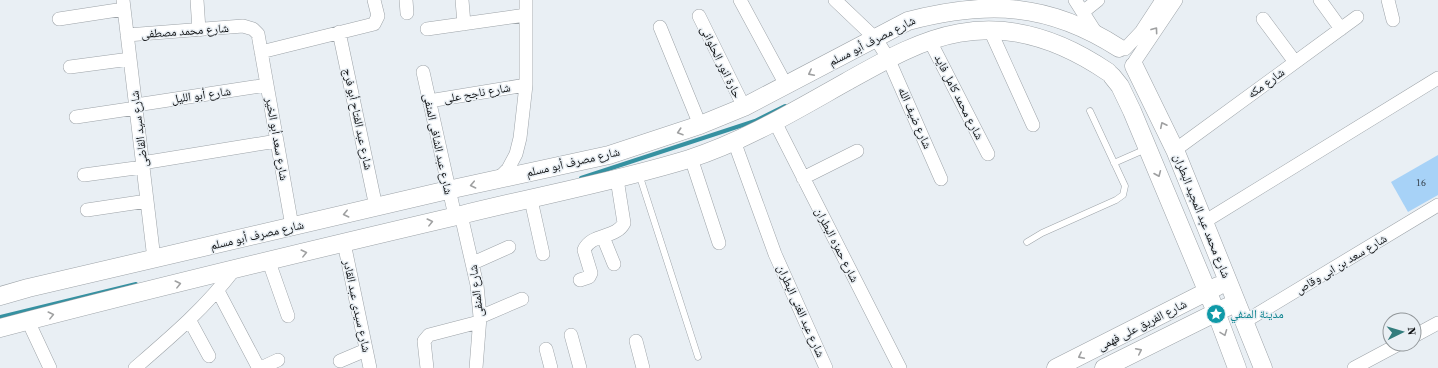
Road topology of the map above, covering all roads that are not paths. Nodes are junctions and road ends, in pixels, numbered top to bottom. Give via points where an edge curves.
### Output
1 (197, 0) edge
2 (374, 0) edge
3 (462, 0) edge
4 (526, 0) edge
5 (740, 0) edge
6 (835, 0) edge
7 (1075, 0) edge
8 (1098, 0) edge
9 (1162, 0) edge
10 (1176, 0) edge
11 (1320, 0) edge
12 (1388, 0) edge
13 (983, 2) edge
14 (124, 5) edge
15 (1083, 12) junction
16 (526, 15) junction
17 (700, 16) dead end
18 (1357, 16) dead end
19 (59, 19) dead end
20 (1263, 19) dead end
21 (1393, 20) dead end
22 (464, 24) junction
23 (243, 26) joint
24 (660, 27) dead end
25 (427, 29) dead end
26 (1340, 29) junction
27 (199, 30) junction
28 (990, 30) junction
29 (339, 32) junction
30 (1096, 33) junction
31 (127, 36) junction
32 (876, 39) junction
33 (930, 40) junction
34 (261, 52) junction
35 (1128, 56) junction
36 (888, 58) junction
37 (130, 59) junction
38 (1295, 62) junction
39 (70, 67) dead end
40 (423, 72) dead end
41 (1110, 74) junction
42 (1438, 78) edge
43 (526, 85) junction
44 (786, 85) junction
45 (267, 86) junction
46 (429, 101) junction
47 (136, 106) junction
48 (744, 107) junction
49 (1090, 111) dead end
50 (76, 117) dead end
51 (775, 122) junction
52 (700, 125) junction
53 (1034, 125) dead end
54 (277, 141) junction
55 (734, 141) junction
56 (1147, 148) junction
57 (1175, 150) junction
58 (857, 151) dead end
59 (988, 154) dead end
60 (691, 158) junction
61 (1114, 163) junction
62 (143, 165) junction
63 (639, 173) junction
64 (521, 174) junction
65 (84, 175) dead end
66 (803, 178) junction
67 (942, 178) dead end
68 (498, 179) junction
69 (617, 179) junction
70 (448, 190) junction
71 (528, 200) junction
72 (147, 201) junction
73 (1438, 205) edge
74 (376, 207) junction
75 (87, 210) dead end
76 (458, 215) junction
77 (1204, 222) junction
78 (292, 226) junction
79 (603, 237) junction
80 (1027, 242) dead end
81 (344, 244) junction
82 (719, 244) dead end
83 (509, 247) dead end
84 (543, 254) dead end
85 (154, 259) junction
86 (269, 262) junction
87 (473, 263) junction
88 (614, 264) dead end
89 (234, 270) junction
90 (580, 280) dead end
91 (1228, 281) junction
92 (218, 291) junction
93 (1208, 291) junction
94 (0, 296) edge
95 (522, 299) dead end
96 (1237, 302) junction
97 (1216, 312) junction
98 (288, 316) dead end
99 (479, 320) junction
100 (28, 321) junction
101 (190, 321) junction
102 (1244, 322) junction
103 (1438, 323) edge
104 (0, 328) edge
105 (1422, 332) edge
106 (571, 334) dead end
107 (636, 341) dead end
108 (546, 349) dead end
109 (366, 350) junction
110 (1384, 352) edge
111 (210, 356) dead end
112 (698, 357) dead end
113 (278, 360) dead end
114 (340, 361) dead end
115 (50, 368) edge
116 (135, 368) edge
117 (370, 368) edge
118 (427, 368) edge
119 (476, 368) edge
120 (551, 368) edge
121 (580, 368) edge
122 (643, 368) edge
123 (826, 368) edge
124 (900, 368) edge
125 (1056, 368) edge
126 (1104, 368) edge
127 (1237, 368) edge
128 (1263, 368) edge
129 (1354, 368) edge

1 - 27 street
2 - 29 street via 377,20 370,26
3 - 22 street
4 - 16 street
5 - 44 street
6 - 32 street, شارع ضيف الله
7 - 15 street
8 - 15 street
9 - 35 street
35 -> 10 street
11 - 26 street
12 - 21 street
13 - 30 street, شارع مصرف أبو مسلم via 1046,13
13 - 32 street, شارع مصرف أبو مسلم via 933,12 908,21
14 - 19 street
14 - 31 street, شارع سيد القاضى
15 - 30 street
16 - 22 street
16 - 43 street
17 - 48 street, حارة انور الحلوانى
18 - 26 street, شارع مكه
20 - 38 street
22 - 25 street
23 - 27 street, شارع محمد مصطفى
23 - 34 street, شارع سعد أبو الخير via 258,34
24 - 52 street
26 - 38 street, شارع مكه
27 - 31 street, شارع محمد مصطفى
28 - 33 street, شارع مصرف أبو مسلم via 960,32
28 - 41 street, شارع مصرف أبو مسلم via 1016,32 1064,46
28 - 53 street
29 - 34 street
29 - 74 street, شارع عبد الفتاح أبو فرج
30 - 35 street, شارع مصرف أبو مسلم
31 - 37 street, شارع سيد القاضى
32 - 36 street, شارع ضيف الله
32 -> 44 street, شارع مصرف أبو مسلم
33 - 36 street, شارع مصرف أبو مسلم
33 - 59 street, شارع محمد كامل فايد
34 - 45 street, شارع سعد أبو الخير
35 - 41 street via 1128,76 1117,78
35 - 41 street via 1108,54 1105,66
57 -> 35 street, شارع محمد عبد المجيد البطران
36 - 51 street, شارع مصرف أبو مسلم
36 - 67 street, شارع ضيف الله
37 - 39 street
37 - 47 street, شارع سيد القاضى
38 - 57 street, شارع مكه
40 - 46 street, شارع عبد الشافى المنفى
41 - 56 street, شارع محمد عبد المجيد البطران via 1126,99
42 - 77 street
43 - 46 street, شارع ناجح على
43 - 68 street via 516,154
44 - 48 street, شارع مصرف أبو مسلم
45 - 47 street, شارع أبو الليل
45 - 54 street, شارع سعد أبو الخير
46 - 70 street, شارع عبد الشافى المنفى
47 - 50 street, شارع أبو الليل
47 - 62 street, شارع سيد القاضى
48 - 52 street, شارع مصرف أبو مسلم
49 - 61 lane
51 - 55 street, شارع مصرف أبو مسلم
51 - 66 street, شارع حمزه البطران
52 -> 64 street, شارع مصرف أبو مسلم via 609,155
54 - 62 street
54 - 78 street, شارع سعد أبو الخير
55 - 60 street, شارع مصرف أبو مسلم
55 - 123 street, شارع عبد الغنى البطران via 775,254
56 - 61 lane
56 -> 93 street, شارع محمد عبد المجيد البطران
57 - 77 street, شارع محمد عبد المجيد البطران
58 - 66 street
60 - 63 street, شارع مصرف أبو مسلم
60 - 82 street
61 - 80 lane via 1125,186 1121,198
62 - 65 street
62 - 72 street, شارع سيد القاضى
63 - 69 street, شارع مصرف أبو مسلم
63 - 112 lane
64 - 68 street, شارع مصرف أبو مسلم
64 - 71 street
66 - 124 street, شارع حمزه البطران
68 -> 70 street, شارع مصرف أبو مسلم
69 - 71 street, شارع مصرف أبو مسلم
69 - 79 street via 624,223 619,230
70 - 74 street, شارع مصرف أبو مسلم
70 - 76 street, شارع عبد الشافى المنفى
71 - 76 street, شارع مصرف أبو مسلم
71 - 84 street
72 - 75 street
72 - 85 street, شارع سيد القاضى
73 - 102 street, شارع سعد بن ابى وقاص
74 -> 78 street, شارع مصرف أبو مسلم
81 -> 76 street, شارع مصرف أبو مسلم
76 - 87 street, شارع المنفى
77 - 91 street, شارع محمد عبد المجيد البطران
78 - 85 street, شارع مصرف أبو مسلم
79 - 88 street
79 - 90 street via 585,246 591,273 589,277
86 -> 81 street, شارع مصرف أبو مسلم
81 - 109 street, شارع سيدى عبد القادر
83 - 87 street
85 - 94 street, شارع مصرف أبو مسلم
86 - 89 street, شارع مصرف أبو مسلم
86 - 98 street
87 - 99 street, شارع المنفى
89 - 92 street
100 -> 89 street, شارع مصرف أبو مسلم
91 - 93 street, شارع الفريق على فهمى
91 - 96 street, شارع محمد عبد المجيد البطران
92 - 101 street
92 - 113 street via 257,365 263,367
93 - 97 street, شارع محمد عبد المجيد البطران
93 -> 125 street, شارع الفريق على فهمى
95 - 99 street
96 - 97 street, شارع الفريق على فهمى
96 - 102 street, شارع محمد عبد المجيد البطران
126 -> 97 street, شارع الفريق على فهمى
97 -> 127 street, شارع محمد عبد المجيد البطران
99 - 118 street via 428,335 424,341
99 - 119 street, شارع المنفى
100 - 104 street, شارع مصرف أبو مسلم
100 - 115 street
101 - 111 street
101 - 116 street
102 - 128 street, شارع محمد عبد المجيد البطران
103 - 105 street
106 - 121 street
107 - 122 street
108 - 120 street
109 - 114 street
109 - 117 street, شارع سيدى عبد القادر
110 - 129 street

